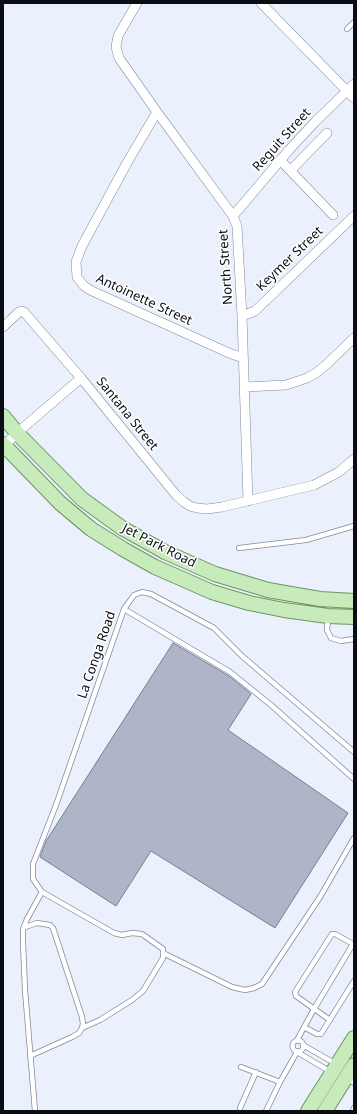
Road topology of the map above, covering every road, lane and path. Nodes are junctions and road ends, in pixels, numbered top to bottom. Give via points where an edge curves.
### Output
1 (137, 3) edge
2 (261, 3) edge
3 (354, 22) edge
4 (346, 29) dead end
5 (354, 84) edge
6 (347, 91) junction
7 (354, 98) edge
8 (157, 112) junction
9 (327, 133) dead end
10 (280, 160) junction
11 (291, 170) junction
12 (333, 215) dead end
13 (233, 216) junction
14 (354, 216) edge
15 (242, 316) junction
16 (3, 327) edge
17 (354, 338) edge
18 (243, 358) junction
19 (81, 378) junction
20 (244, 387) junction
21 (3, 416) edge
22 (17, 433) junction
23 (4, 445) edge
24 (354, 459) edge
25 (248, 501) junction
26 (354, 526) edge
27 (239, 548) dead end
28 (354, 601) edge
29 (124, 609) junction
30 (328, 616) junction
31 (354, 617) edge
32 (354, 639) edge
33 (354, 752) edge
34 (354, 779) edge
35 (354, 838) edge
36 (42, 892) junction
37 (25, 926) junction
38 (353, 945) edge
39 (163, 953) junction
40 (354, 981) edge
41 (314, 1009) junction
42 (330, 1020) junction
43 (304, 1027) junction
44 (82, 1028) junction
45 (354, 1038) edge
46 (297, 1040) junction
47 (303, 1045) junction
48 (297, 1052) junction
49 (30, 1056) junction
50 (354, 1065) edge
51 (240, 1066) dead end
52 (334, 1069) junction
53 (256, 1072) junction
54 (350, 1080) edge
55 (280, 1082) junction
56 (240, 1108) dead end
57 (354, 1108) edge
58 (35, 1111) edge
59 (266, 1111) edge
60 (308, 1111) edge
61 (324, 1111) edge
62 (353, 1111) edge

1 - 8 street, North Street via 120,32 116,48 124,65
2 - 6 street
3 - 4 lane
5 - 6 street, Reguit Street
6 - 7 street
6 - 10 street, Reguit Street
8 - 13 street, North Street
8 - 18 street, Antoinette Street via 82,246 76,262 77,277 92,291
9 - 11 street
10 - 11 street
10 - 13 street, Reguit Street
11 - 12 street
13 - 15 street, North Street via 238,230
14 - 15 street, Keymer Street via 261,305
15 - 18 street, North Street
16 - 19 street, Santana Street via 20,312 24,312
17 - 20 street via 328,363 307,378 286,385
18 - 20 street, North Street
19 - 22 street
19 - 25 street, Santana Street via 184,502 196,508 208,508
20 - 25 street, North Street
21 - 22 main road, Jet Park Road
22 - 23 street
22 - 28 main road, Jet Park Road via 82,499 122,528 165,552 215,574 268,590 320,599
23 - 30 main road, Jet Park Road via 60,503 91,529 155,567 212,592 249,603
24 - 25 street, Santana Street via 339,472 314,485
26 - 27 lane via 306,540
29 - 33 lane, La Conga Road via 134,595 146,592 214,628 242,656
29 - 34 lane via 230,672
29 - 36 lane, La Conga Road via 33,864 34,879
30 - 31 main road, Jet Park Road
30 - 32 lane via 327,630 331,638 341,641
35 - 39 lane via 320,897 262,984 245,990 232,987
36 - 37 lane
36 - 39 lane via 114,933 142,934 160,946
37 - 44 lane via 37,923 50,925 52,928 82,1017
37 - 49 lane via 23,942
38 - 41 lane
38 - 41 lane via 332,934 295,992 296,996
39 - 44 lane via 163,958 138,996
40 - 42 lane
41 - 42 lane
41 - 43 lane
42 - 43 lane via 321,1034
43 - 46 lane
44 - 49 lane via 72,1037
45 - 52 main road
46 - 47 lane
46 - 48 lane via 292,1046
47 - 48 lane via 302,1050
47 - 52 lane
48 - 52 lane
48 - 55 lane
49 - 58 lane
50 - 54 main road
51 - 53 lane
52 - 54 lane
52 - 60 main road
53 - 55 lane
53 - 56 lane
54 - 61 main road
55 - 59 lane
57 - 62 lane

